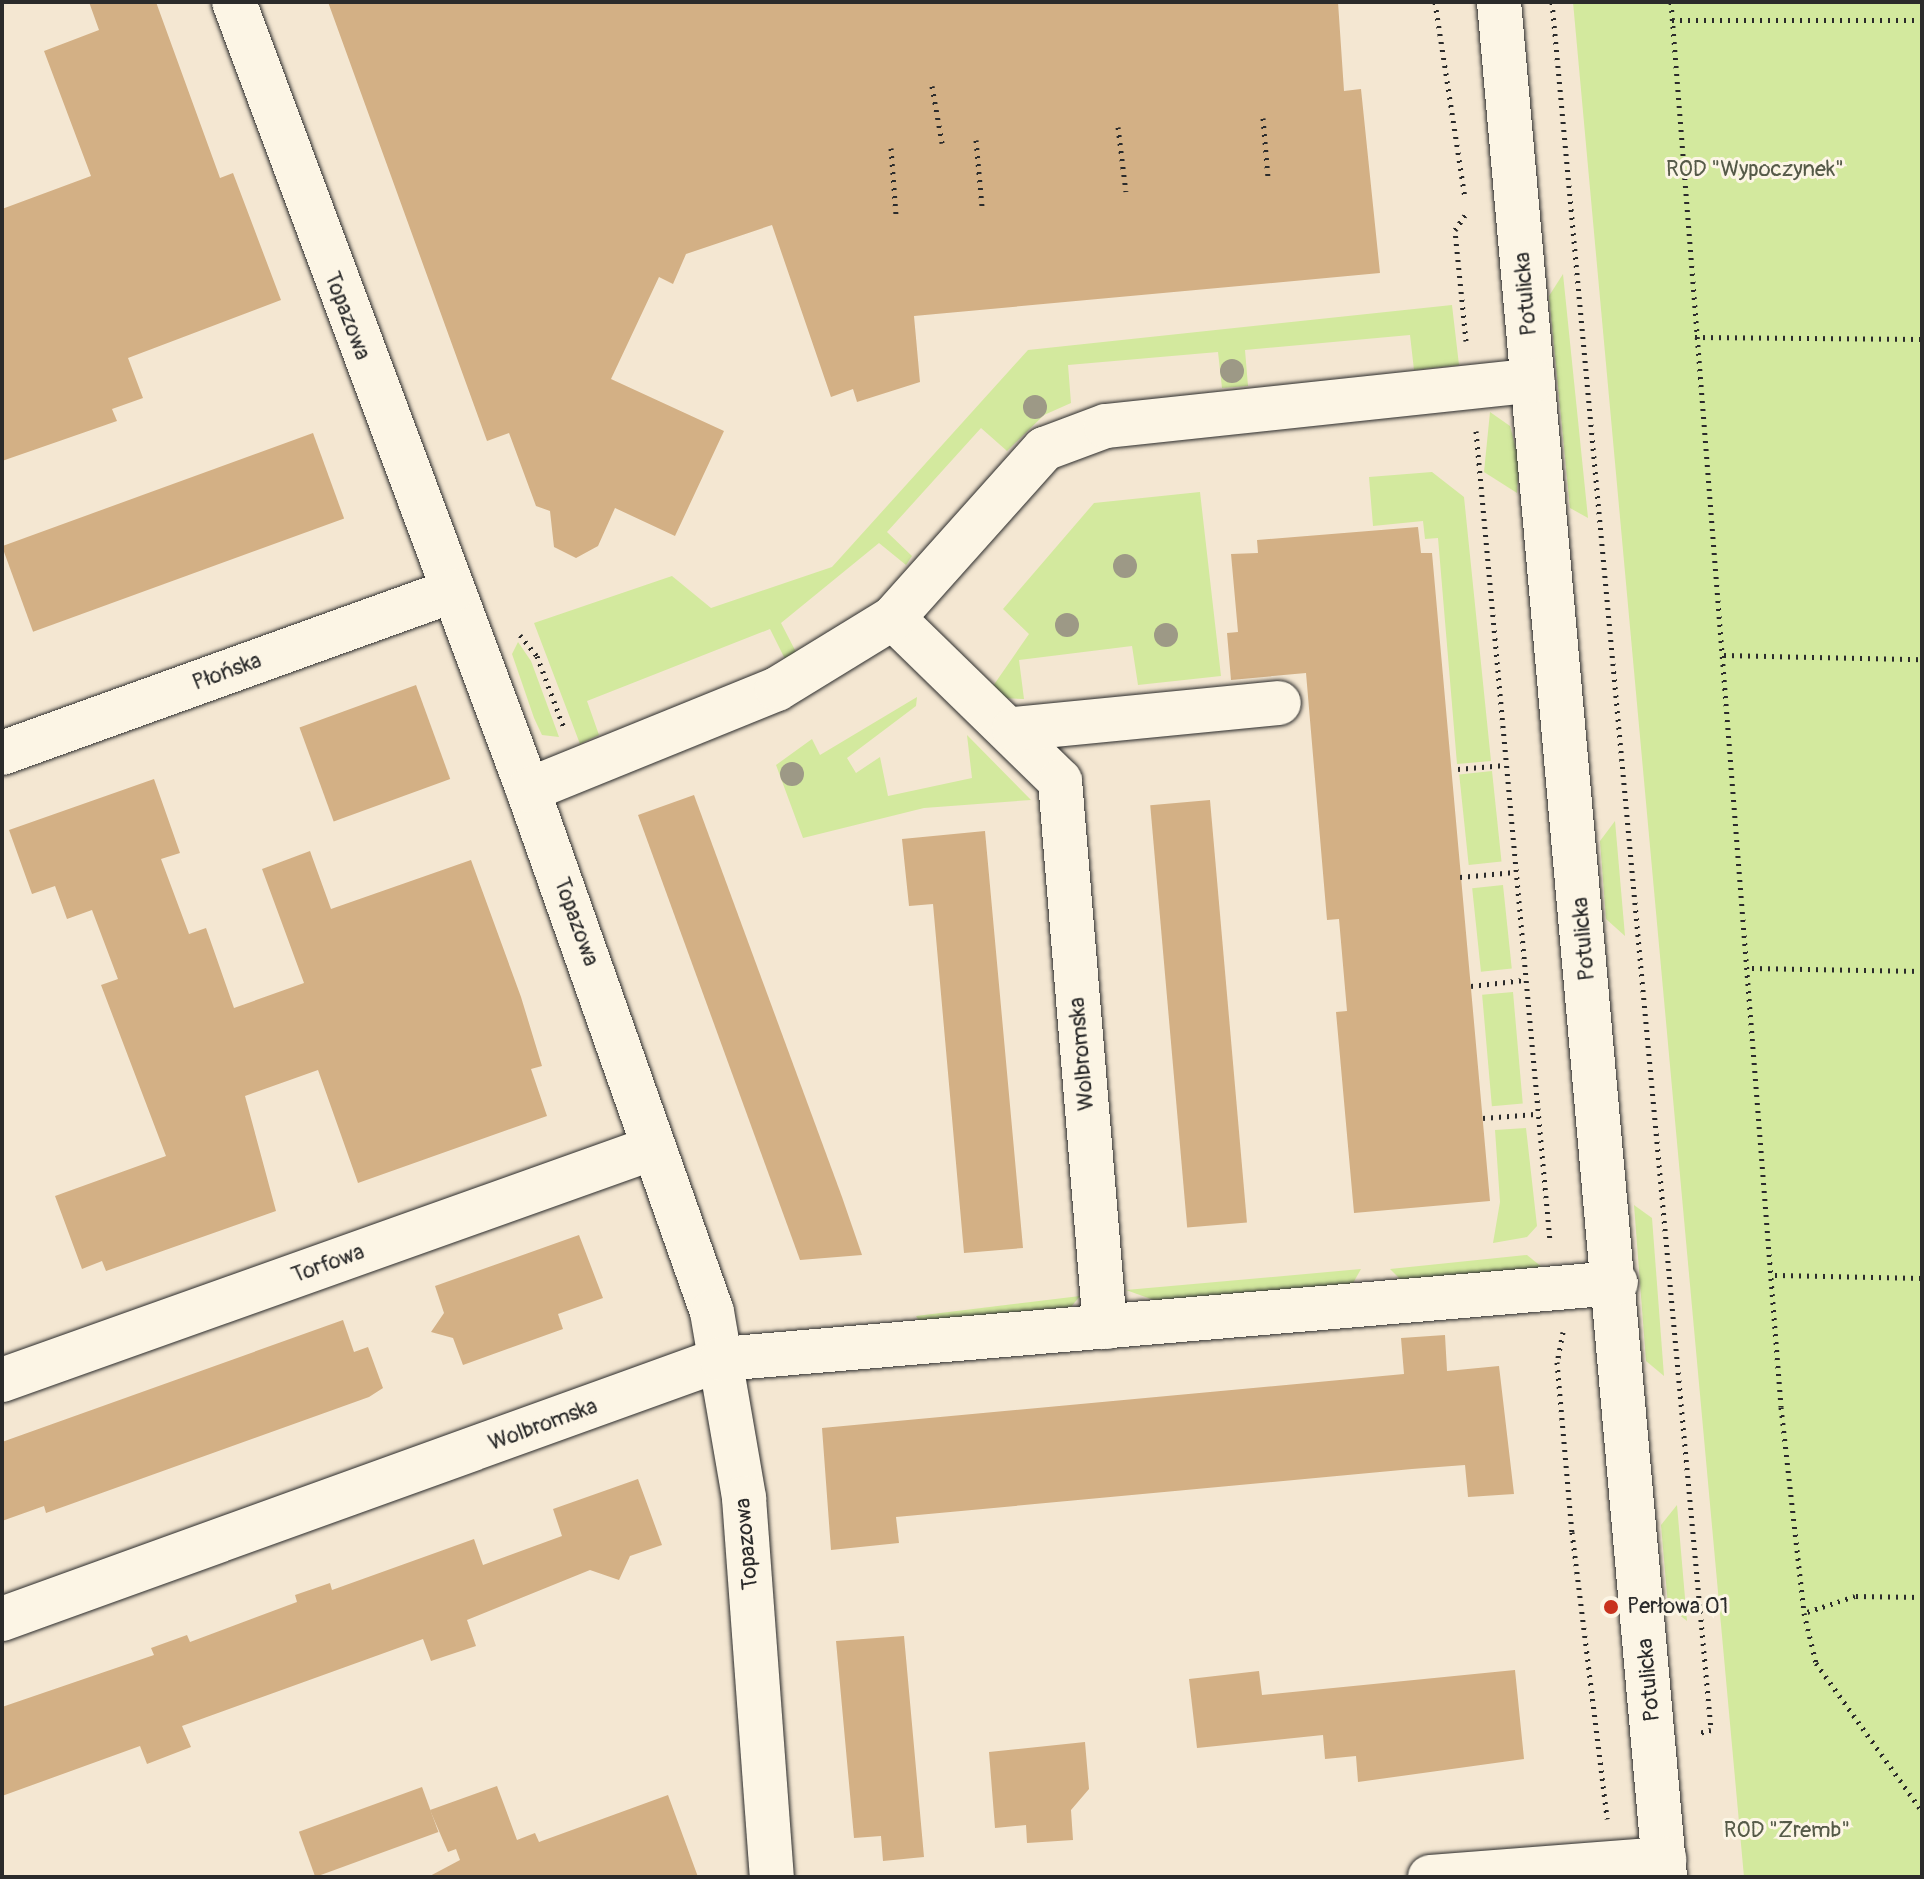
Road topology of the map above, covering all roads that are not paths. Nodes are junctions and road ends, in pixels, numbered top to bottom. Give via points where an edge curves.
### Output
1 (234, 2) edge
2 (1499, 2) edge
3 (1533, 380) junction
4 (452, 591) junction
5 (893, 618) junction
6 (1279, 703) dead end
7 (1014, 729) junction
8 (2, 753) edge
9 (528, 790) junction
10 (653, 1148) junction
11 (1616, 1283) junction
12 (1105, 1327) junction
13 (722, 1359) junction
14 (2, 1380) edge
15 (2, 1619) edge
16 (1665, 1868) edge
17 (772, 1877) edge
18 (1430, 1877) edge

1 - 4 street, Topazowa
2 - 3 street, Potulicka
3 - 5 street via 1106,426 1044,449
3 - 11 street, Potulicka
4 - 8 street, Płońska
4 - 9 street, Topazowa
5 - 7 street
5 - 9 street via 777,689
6 - 7 street
7 - 12 street, Wolbromska via 1060,781
9 - 10 street, Topazowa
10 - 13 street, Topazowa
10 - 14 street, Torfowa
11 - 12 street, Wolbromska
11 - 16 street, Potulicka
12 - 13 street, Wolbromska
13 - 15 street, Wolbromska
13 - 17 street, Topazowa via 744,1498
16 - 18 street

